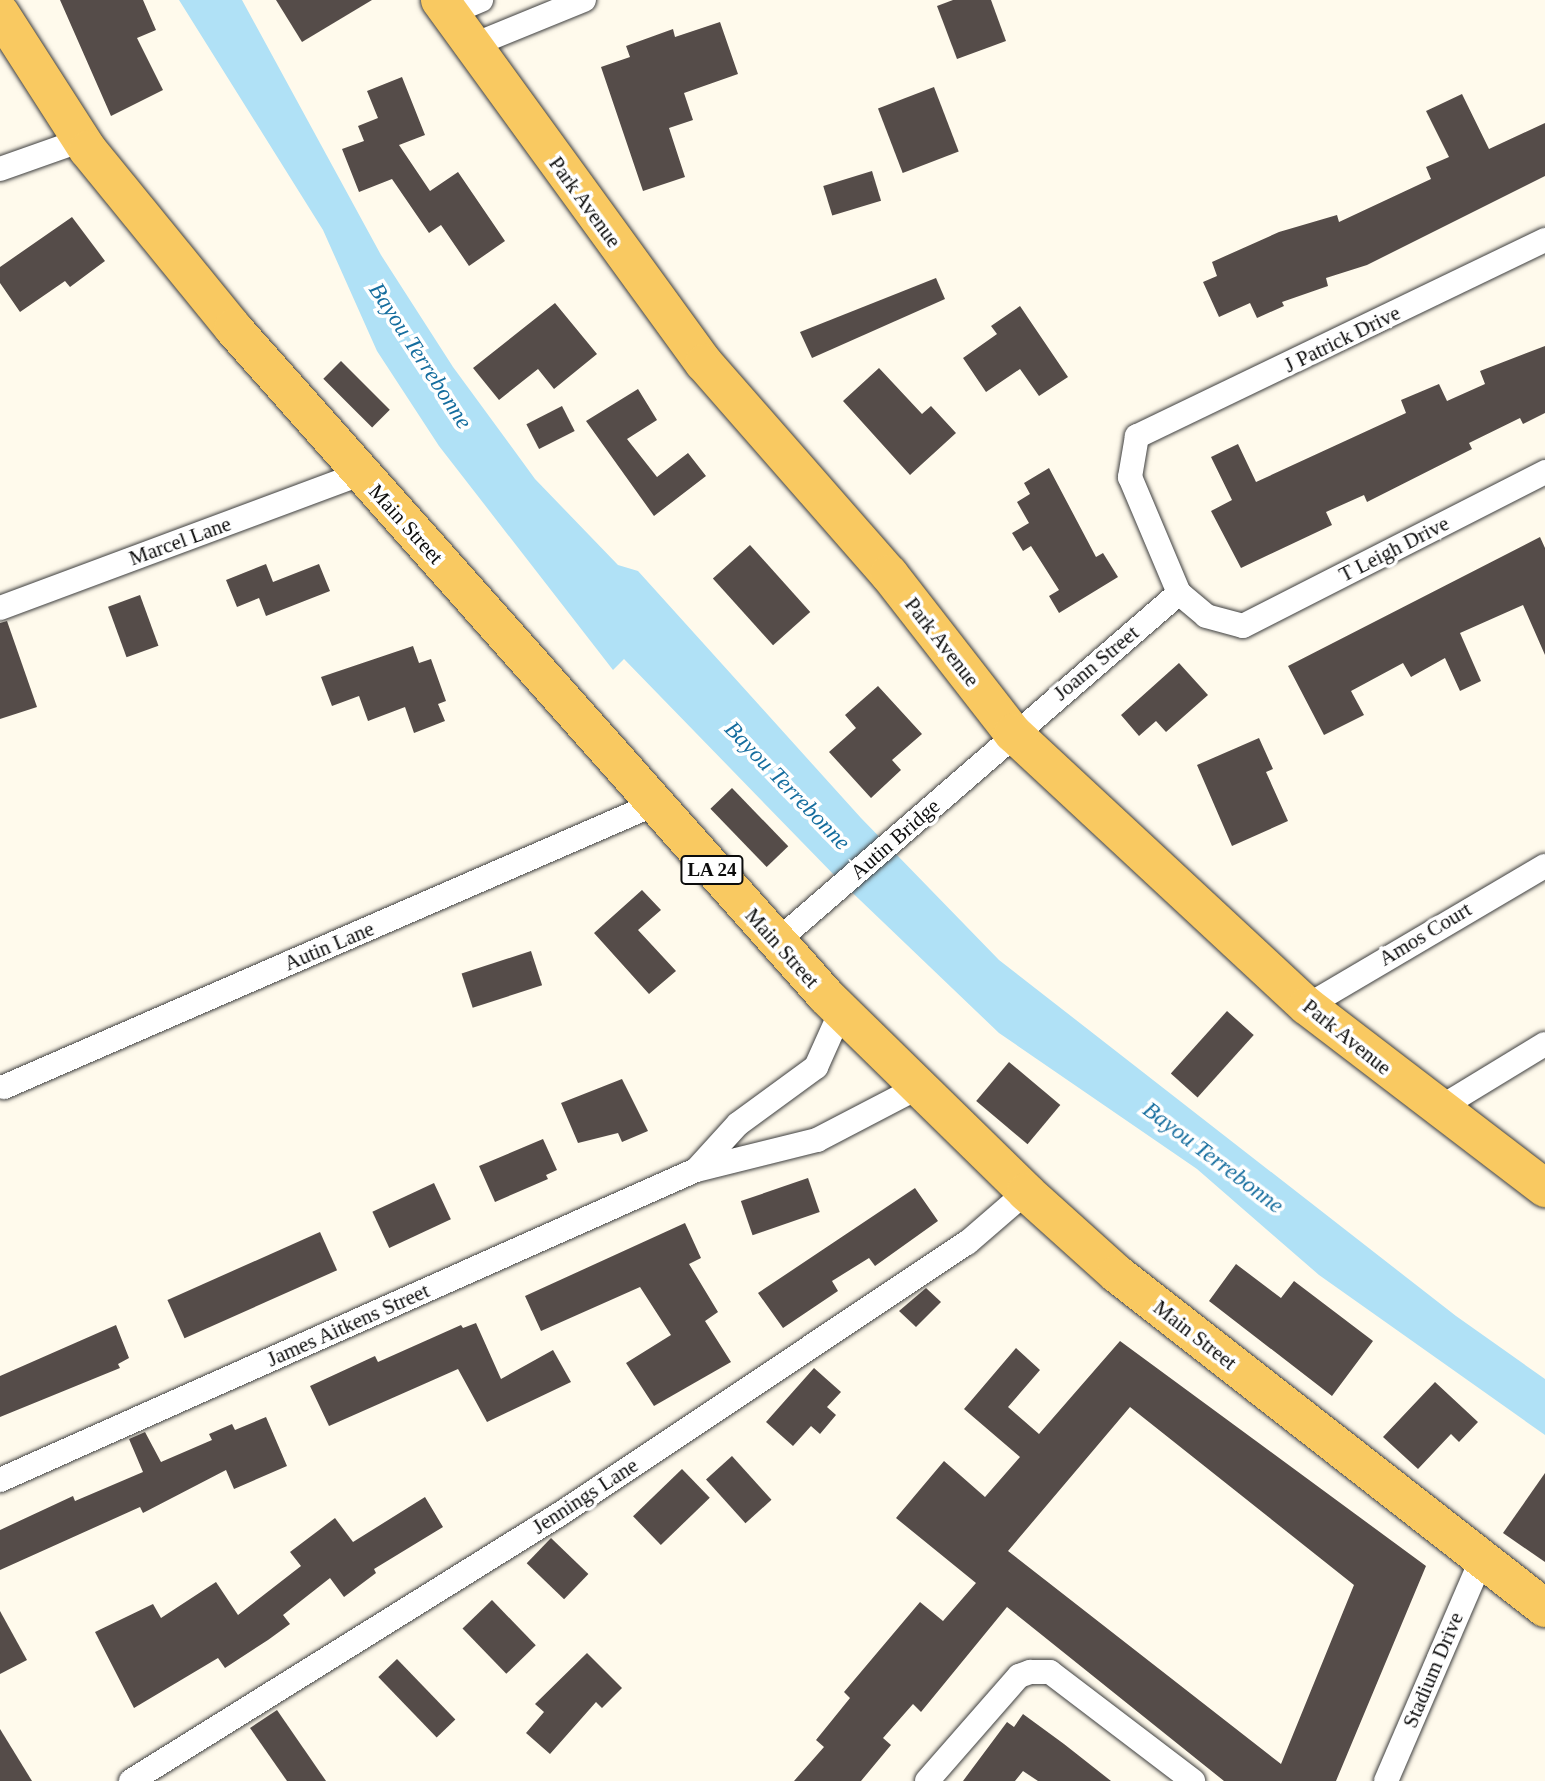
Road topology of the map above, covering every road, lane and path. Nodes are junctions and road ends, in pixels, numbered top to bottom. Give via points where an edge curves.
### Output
1 (583, 0) edge
2 (456, 5) edge
3 (0, 13) edge
4 (471, 46) junction
5 (82, 140) junction
6 (0, 169) edge
7 (1545, 240) edge
8 (1545, 472) edge
9 (361, 474) junction
10 (1179, 593) junction
11 (0, 608) edge
12 (1013, 733) junction
13 (655, 804) junction
14 (1545, 866) edge
15 (775, 943) junction
16 (1307, 1006) junction
17 (841, 1011) junction
18 (1545, 1044) edge
19 (4, 1087) dead end
20 (919, 1087) junction
21 (1438, 1110) junction
22 (696, 1170) junction
23 (1545, 1188) edge
24 (1026, 1192) junction
25 (0, 1480) edge
26 (1481, 1560) junction
27 (1545, 1608) edge
28 (131, 1781) edge
29 (927, 1781) edge
30 (1193, 1781) edge
31 (1386, 1781) edge

1 - 4 street
2 - 4 main road, Park Avenue
3 - 5 main road, Main Street / LA 24
4 - 12 main road, Park Avenue via 704,363 889,574
5 - 6 street
5 - 9 main road, Main Street / LA 24 via 233,328
7 - 10 street, J Patrick Drive via 1137,436 1130,477
8 - 10 street, T Leigh Drive via 1243,626 1206,617
9 - 11 street, Marcel Lane
9 - 13 main road, Main Street / LA 24
10 - 12 street, Joann Street
12 - 15 street, Autin Bridge
12 - 16 main road, Park Avenue
13 - 15 main road, Main Street / LA 24
13 - 19 street, Autin Lane
14 - 16 street, Amos Court
15 - 17 main road, Main Street / LA 24
16 - 21 main road, Park Avenue
17 - 20 main road, Main Street / LA 24
17 - 22 street, James Aitkens Street via 816,1067 738,1124
18 - 21 street
20 - 22 street, James Aitkens Street via 817,1140
20 - 24 main road, Main Street / LA 24
21 - 23 main road, Park Avenue
22 - 25 street, James Aitkens Street
24 - 26 main road, Main Street / LA 24 via 1117,1274
24 - 28 street, Jennings Lane via 967,1243 560,1514
26 - 27 main road, Main Street / LA 24
26 - 31 street, Stadium Drive
29 - 30 street via 1019,1676 1050,1672

